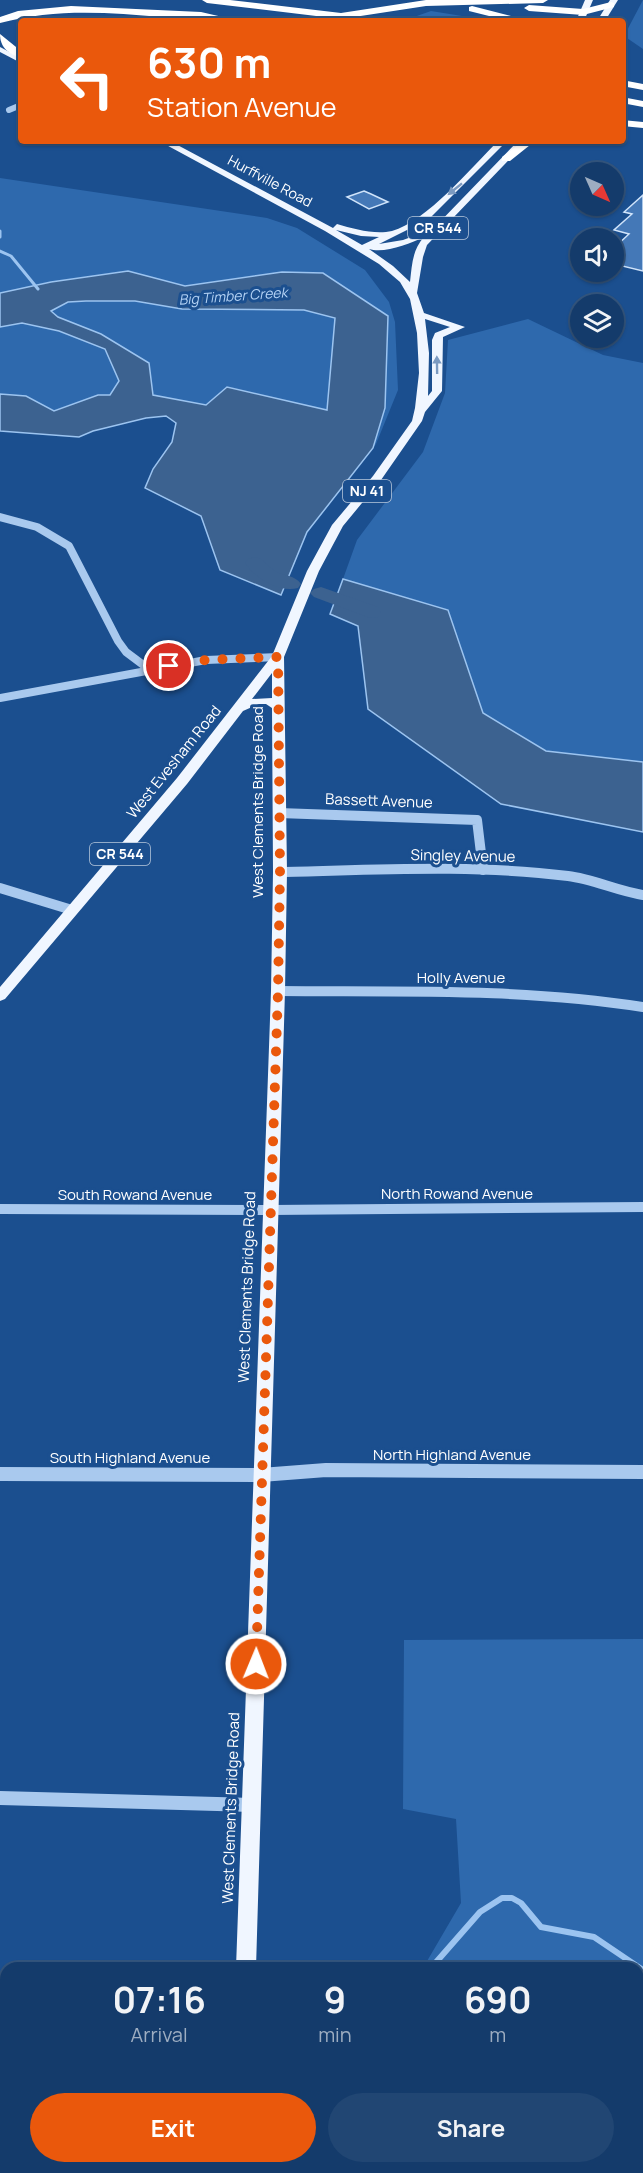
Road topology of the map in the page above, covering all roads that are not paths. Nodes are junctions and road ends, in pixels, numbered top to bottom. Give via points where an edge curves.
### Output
1 (101, 0) edge
2 (206, 0) edge
3 (543, 0) edge
4 (589, 0) edge
5 (613, 3) edge
6 (452, 5) junction
7 (582, 16) edge
8 (213, 17) junction
9 (218, 18) edge
10 (302, 18) edge
11 (399, 18) edge
12 (507, 18) edge
13 (603, 18) edge
14 (0, 20) edge
15 (0, 37) edge
16 (0, 49) edge
17 (18, 52) edge
18 (0, 54) edge
19 (18, 59) edge
20 (18, 64) edge
21 (627, 84) edge
22 (643, 87) edge
23 (626, 100) edge
24 (643, 104) edge
25 (18, 106) edge
26 (9, 110) dead end
27 (626, 123) edge
28 (643, 125) edge
29 (169, 144) edge
30 (500, 144) edge
31 (520, 144) edge
32 (526, 144) edge
33 (506, 159) junction
34 (314, 219) junction
35 (440, 225) junction
36 (404, 229) junction
37 (362, 249) junction
38 (412, 293) junction
39 (418, 314) junction
40 (420, 411) junction
41 (0, 517) edge
42 (278, 657) junction
43 (150, 670) junction
44 (0, 698) edge
45 (278, 706) junction
46 (237, 710) junction
47 (279, 813) junction
48 (483, 870) junction
49 (280, 872) junction
50 (0, 888) edge
51 (643, 895) edge
52 (72, 910) junction
53 (278, 991) junction
54 (0, 996) edge
55 (643, 1007) edge
56 (643, 1207) edge
57 (0, 1209) edge
58 (270, 1210) junction
59 (643, 1472) edge
60 (0, 1474) edge
61 (261, 1475) junction
62 (0, 1798) edge
63 (253, 1806) junction
64 (246, 1962) edge

1 - 8 highway
2 - 3 highway via 341,16 433,2
2 - 10 highway
4 - 7 main road
5 - 7 highway
5 - 13 main road
6 - 7 highway
6 - 11 highway via 413,9
6 - 12 highway
8 - 9 highway
8 - 14 highway via 61,4 27,7
15 - 17 highway
16 - 19 main road
18 - 20 highway
21 - 22 highway
23 - 24 highway
25 - 26 street
27 - 28 highway
29 - 34 main road, Hurffville Road / NJ 41
30 -> 36 main road, CR 544 via 426,218
31 - 33 main road, CR 544
32 - 33 highway
33 - 35 main road, CR 544
34 - 36 main road via 353,233 372,235
34 - 37 main road, Hurffville Road / NJ 41
35 - 37 main road via 406,242
35 - 38 main road, CR 544 via 416,257 417,278
36 - 37 main road, CR 544
37 - 38 main road, NJ 41 via 400,276
38 - 39 main road, NJ 41
39 - 40 main road, NJ 41 via 423,336 424,381
40 -> 39 main road via 437,391 439,335 460,327
40 - 42 main road, West Clements Bridge Road / NJ 41 via 377,478 338,525
41 - 43 street via 33,525 69,546 118,641
42 - 43 street via 206,660
42 - 45 main road, West Clements Bridge Road / NJ 41
42 - 46 main road, West Evesham Road / CR 544
43 - 44 street
45 - 46 main road via 273,701 260,700
45 - 47 main road, West Clements Bridge Road / NJ 41
46 - 52 main road, West Evesham Road / CR 544
47 - 48 street, Bassett Avenue via 477,820
47 - 49 main road, West Clements Bridge Road / NJ 41
48 - 49 street, Singley Avenue
48 - 51 street, Singley Avenue via 572,877
49 - 53 main road, West Clements Bridge Road / NJ 41
50 - 52 street
52 - 54 main road, West Evesham Road / CR 544
53 - 55 street, Holly Avenue via 519,993
53 - 58 main road, West Clements Bridge Road / NJ 41
56 - 58 street, North Rowand Avenue
57 - 58 street, South Rowand Avenue
58 - 61 main road, West Clements Bridge Road / NJ 41
59 - 61 street, North Highland Avenue via 326,1470
60 - 61 street, South Highland Avenue
61 - 63 main road, West Clements Bridge Road / NJ 41
62 - 63 street
63 - 64 main road, West Clements Bridge Road / NJ 41

